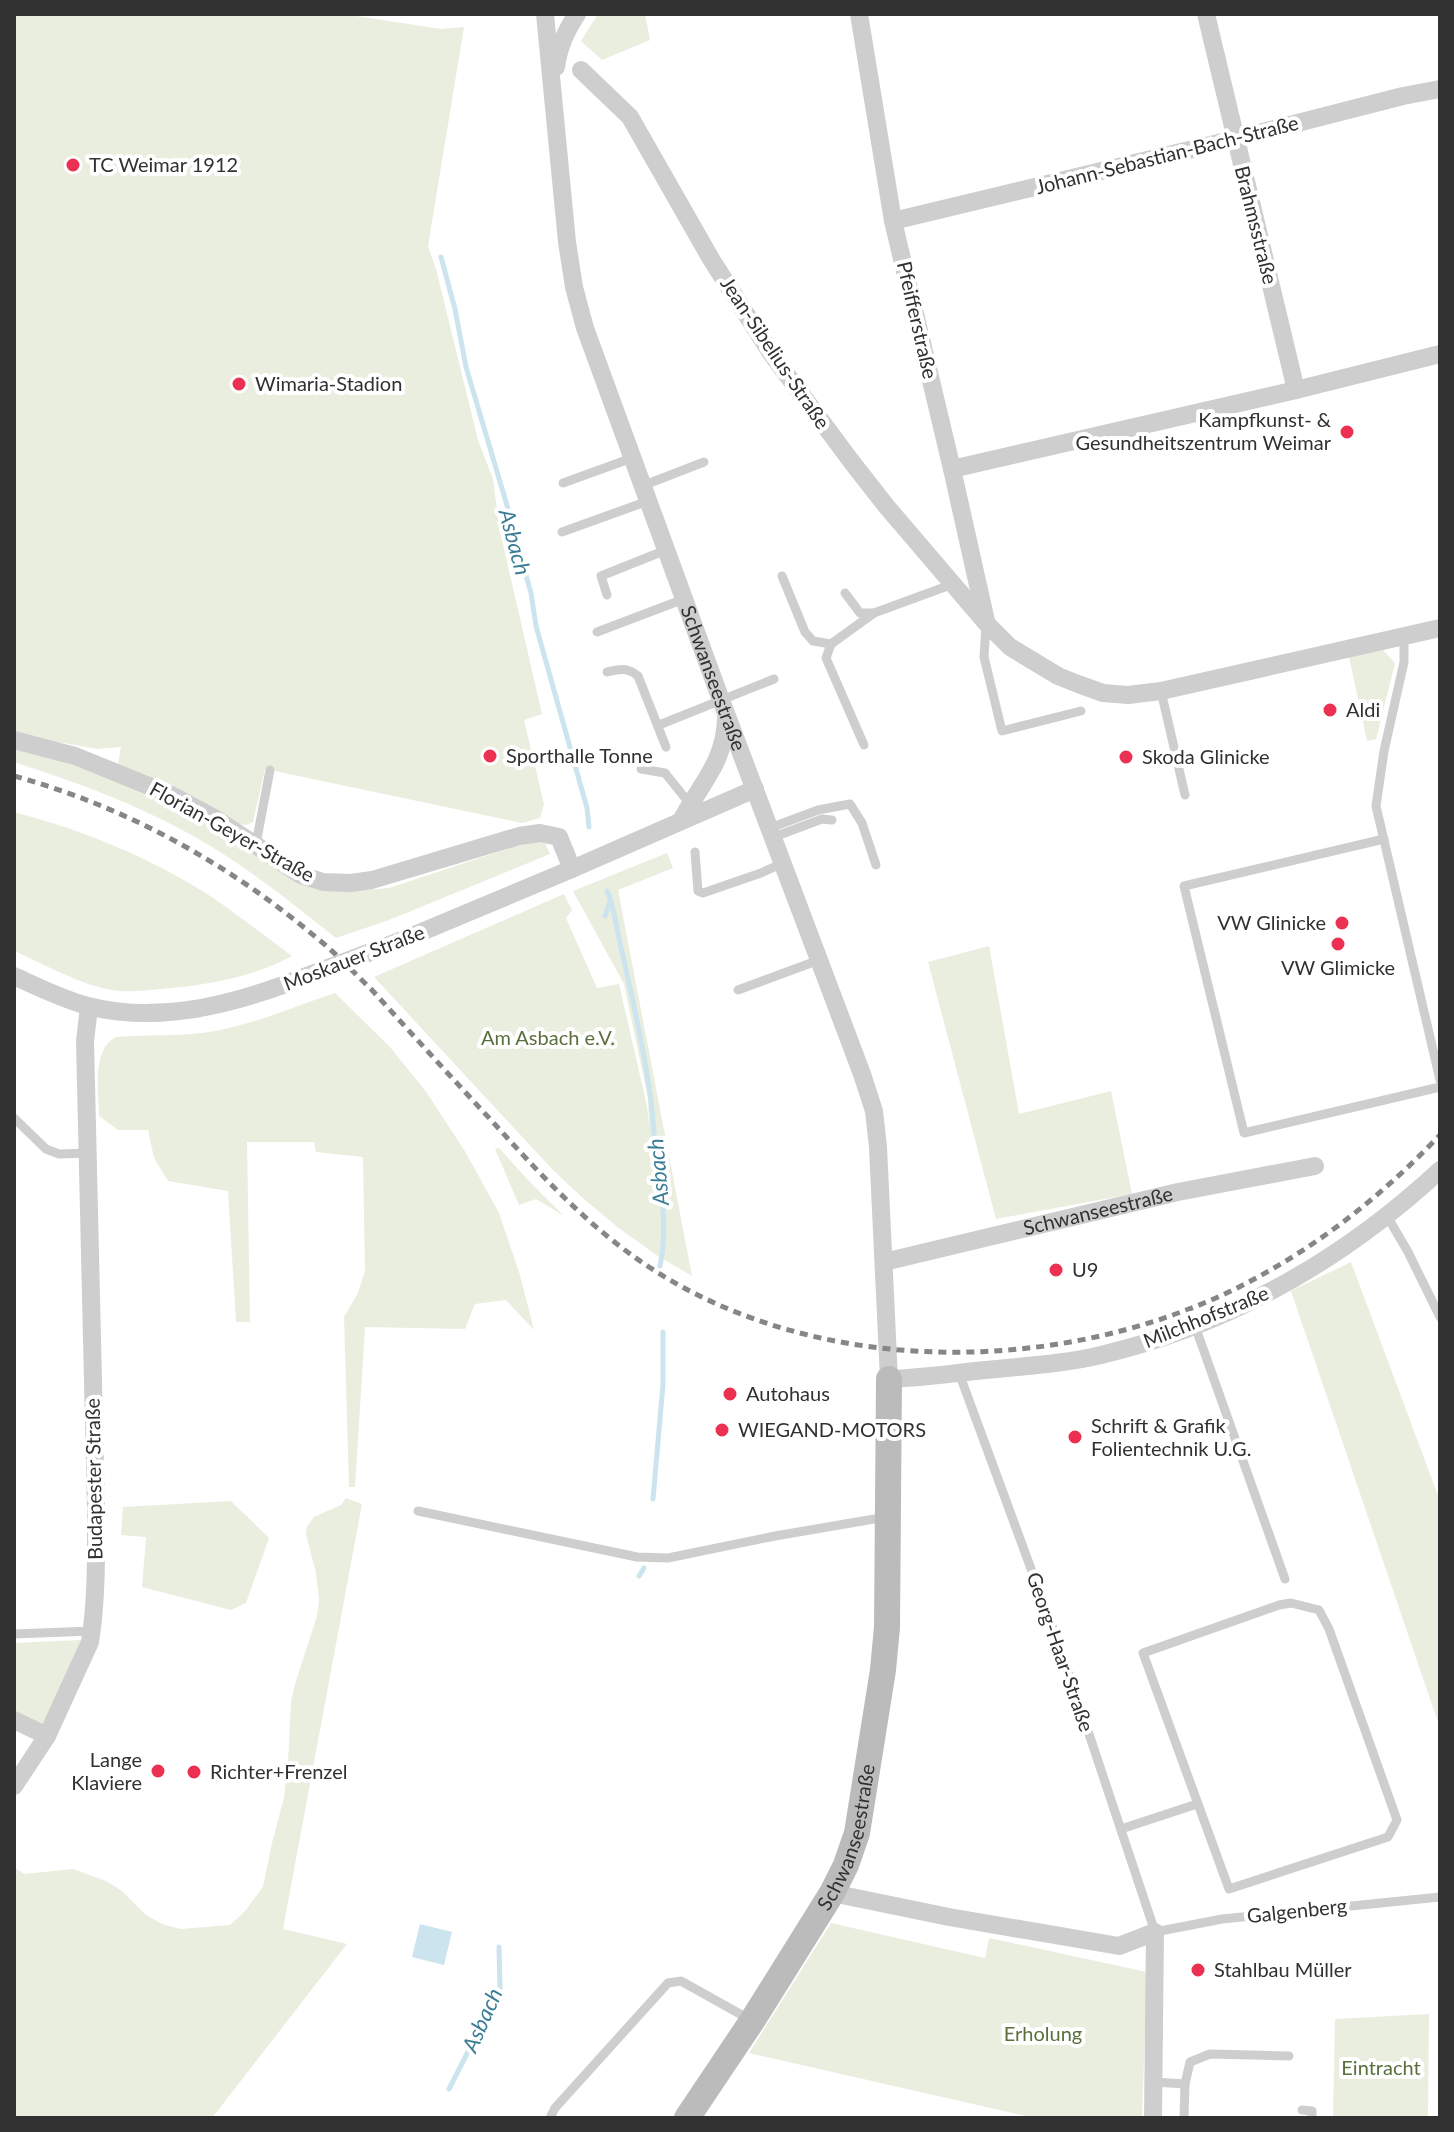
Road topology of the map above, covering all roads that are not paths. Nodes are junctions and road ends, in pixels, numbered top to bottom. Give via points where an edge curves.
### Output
1 (545, 14) edge
2 (577, 14) edge
3 (859, 14) edge
4 (1206, 14) edge
5 (581, 70) dead end
6 (553, 89) junction
7 (1440, 89) edge
8 (1235, 139) junction
9 (893, 221) junction
10 (1440, 354) edge
11 (1296, 390) junction
12 (632, 458) junction
13 (704, 462) dead end
14 (952, 469) junction
15 (563, 483) dead end
16 (645, 493) junction
17 (562, 532) dead end
18 (666, 550) junction
19 (782, 576) dead end
20 (953, 584) junction
21 (845, 593) dead end
22 (607, 595) dead end
23 (684, 599) junction
24 (874, 613) junction
25 (987, 624) junction
26 (1440, 628) edge
27 (597, 632) dead end
28 (1404, 636) junction
29 (831, 644) junction
30 (607, 672) dead end
31 (774, 679) dead end
32 (1161, 691) junction
33 (724, 706) junction
34 (1081, 711) dead end
35 (659, 725) junction
36 (14, 740) edge
37 (864, 745) dead end
38 (666, 747) dead end
39 (641, 769) dead end
40 (270, 770) dead end
41 (755, 789) junction
42 (1185, 795) dead end
43 (686, 812) junction
44 (832, 820) dead end
45 (772, 833) junction
46 (1384, 839) junction
47 (256, 844) junction
48 (695, 852) dead end
49 (783, 863) junction
50 (876, 865) dead end
51 (572, 869) junction
52 (819, 960) junction
53 (14, 976) edge
54 (738, 990) dead end
55 (89, 1007) junction
56 (1440, 1080) edge
57 (1440, 1087) edge
58 (14, 1118) edge
59 (88, 1153) junction
60 (1315, 1166) dead end
61 (1440, 1170) edge
62 (1387, 1216) junction
63 (884, 1262) junction
64 (1440, 1317) edge
65 (1195, 1326) junction
66 (959, 1373) junction
67 (889, 1379) junction
68 (418, 1511) dead end
69 (889, 1516) junction
70 (1285, 1579) dead end
71 (92, 1631) junction
72 (14, 1634) edge
73 (14, 1720) edge
74 (47, 1736) junction
75 (14, 1786) edge
76 (1197, 1804) junction
77 (1121, 1829) junction
78 (832, 1893) junction
79 (1440, 1897) edge
80 (1155, 1932) junction
81 (752, 2021) junction
82 (1289, 2056) dead end
83 (1154, 2082) junction
84 (1185, 2084) junction
85 (1302, 2110) dead end
86 (550, 2118) edge
87 (687, 2118) edge
88 (1153, 2118) edge
89 (1184, 2118) edge
90 (1312, 2118) edge

1 - 6 street, Schwanseestraße
2 - 6 street, Schwanseestraße via 558,52
3 - 9 street, Pfeifferstraße
4 - 8 street, Brahmsstraße
5 - 20 street, Jean-Sibelius-Straße via 630,117 773,356 860,473
6 - 12 street, Schwanseestraße via 574,287
7 - 8 street, Johann-Sebastian-Bach-Straße
8 - 9 street, Johann-Sebastian-Bach-Straße
8 - 11 street, Brahmsstraße
9 - 14 street, Pfeifferstraße
10 - 11 street
11 - 14 street
12 - 15 lane
12 - 16 street, Schwanseestraße
13 - 16 lane
14 - 25 street, Pfeifferstraße
16 - 17 lane
16 - 18 street, Schwanseestraße
18 - 22 lane via 601,576
18 - 23 street, Schwanseestraße
19 - 29 lane via 805,632 813,641
20 - 24 lane
20 - 25 street, Jean-Sibelius-Straße
21 - 24 lane via 860,613
23 - 27 lane
23 - 33 street, Schwanseestraße
24 - 29 lane
25 - 32 street, Jean-Sibelius-Straße via 1010,647 1078,684 1103,693
25 - 34 lane via 984,657 1002,731
26 - 28 street, Jean-Sibelius-Straße
28 - 32 street, Jean-Sibelius-Straße
28 - 46 lane via 1404,662 1376,806
29 - 37 lane via 826,658
30 - 35 lane via 629,669 638,676
31 - 33 lane
32 - 42 lane
33 - 35 lane
33 - 41 street, Schwanseestraße
33 - 43 street via 722,750
35 - 38 lane
36 - 47 street, Florian-Geyer-Straße via 75,756 171,795
39 - 43 lane via 665,773
40 - 47 lane
41 - 43 street, Moskauer Straße
41 - 45 street, Schwanseestraße
43 - 51 street, Moskauer Straße
44 - 45 lane
45 - 49 street, Schwanseestraße
45 - 50 lane via 818,810 850,804
46 - 56 lane
46 - 57 lane via 1184,886 1244,1133
47 - 51 street, Florian-Geyer-Straße via 301,875 351,883 540,833 559,837
48 - 49 lane via 698,891 703,893
49 - 52 street, Schwanseestraße
51 - 55 street, Moskauer Straße, bridge via 255,995 186,1010 127,1013
52 - 54 lane
52 - 63 street, Schwanseestraße via 874,1111
53 - 55 street, Moskauer Straße
55 - 59 street, Budapester Straße
58 - 59 lane via 46,1149
59 - 71 street, Budapester Straße via 96,1509
60 - 63 street, Schwanseestraße via 1178,1192
61 - 62 street, Milchhofstraße
62 - 64 lane
62 - 65 street, Milchhofstraße via 1310,1271
63 - 67 street, Schwanseestraße
65 - 66 street, Milchhofstraße via 1100,1356
65 - 70 lane
66 - 67 street, Milchhofstraße
66 - 77 lane, Georg-Haar-Straße
67 - 69 street, Schwanseestraße
68 - 69 lane via 637,1557 668,1558
69 - 78 street, Schwanseestraße via 883,1670 857,1833
71 - 72 lane
71 - 74 street, Budapester Straße
73 - 74 street
74 - 75 street, Budapester Straße
76 - 76 lane via 1229,1889 1388,1837 1397,1820 1319,1610 1279,1605 1143,1653
76 - 77 lane
77 - 80 lane, Georg-Haar-Straße
78 - 80 street via 1119,1946
78 - 81 street, Schwanseestraße
79 - 80 lane, Galgenberg via 1222,1919
80 - 83 street, Georg-Haar-Straße
81 - 86 lane via 681,1981 668,1983
81 - 87 street, Schwanseestraße
82 - 84 lane via 1210,2054 1190,2062
83 - 84 lane
83 - 88 street, Georg-Haar-Straße
84 - 89 lane
85 - 90 lane via 1312,2111

